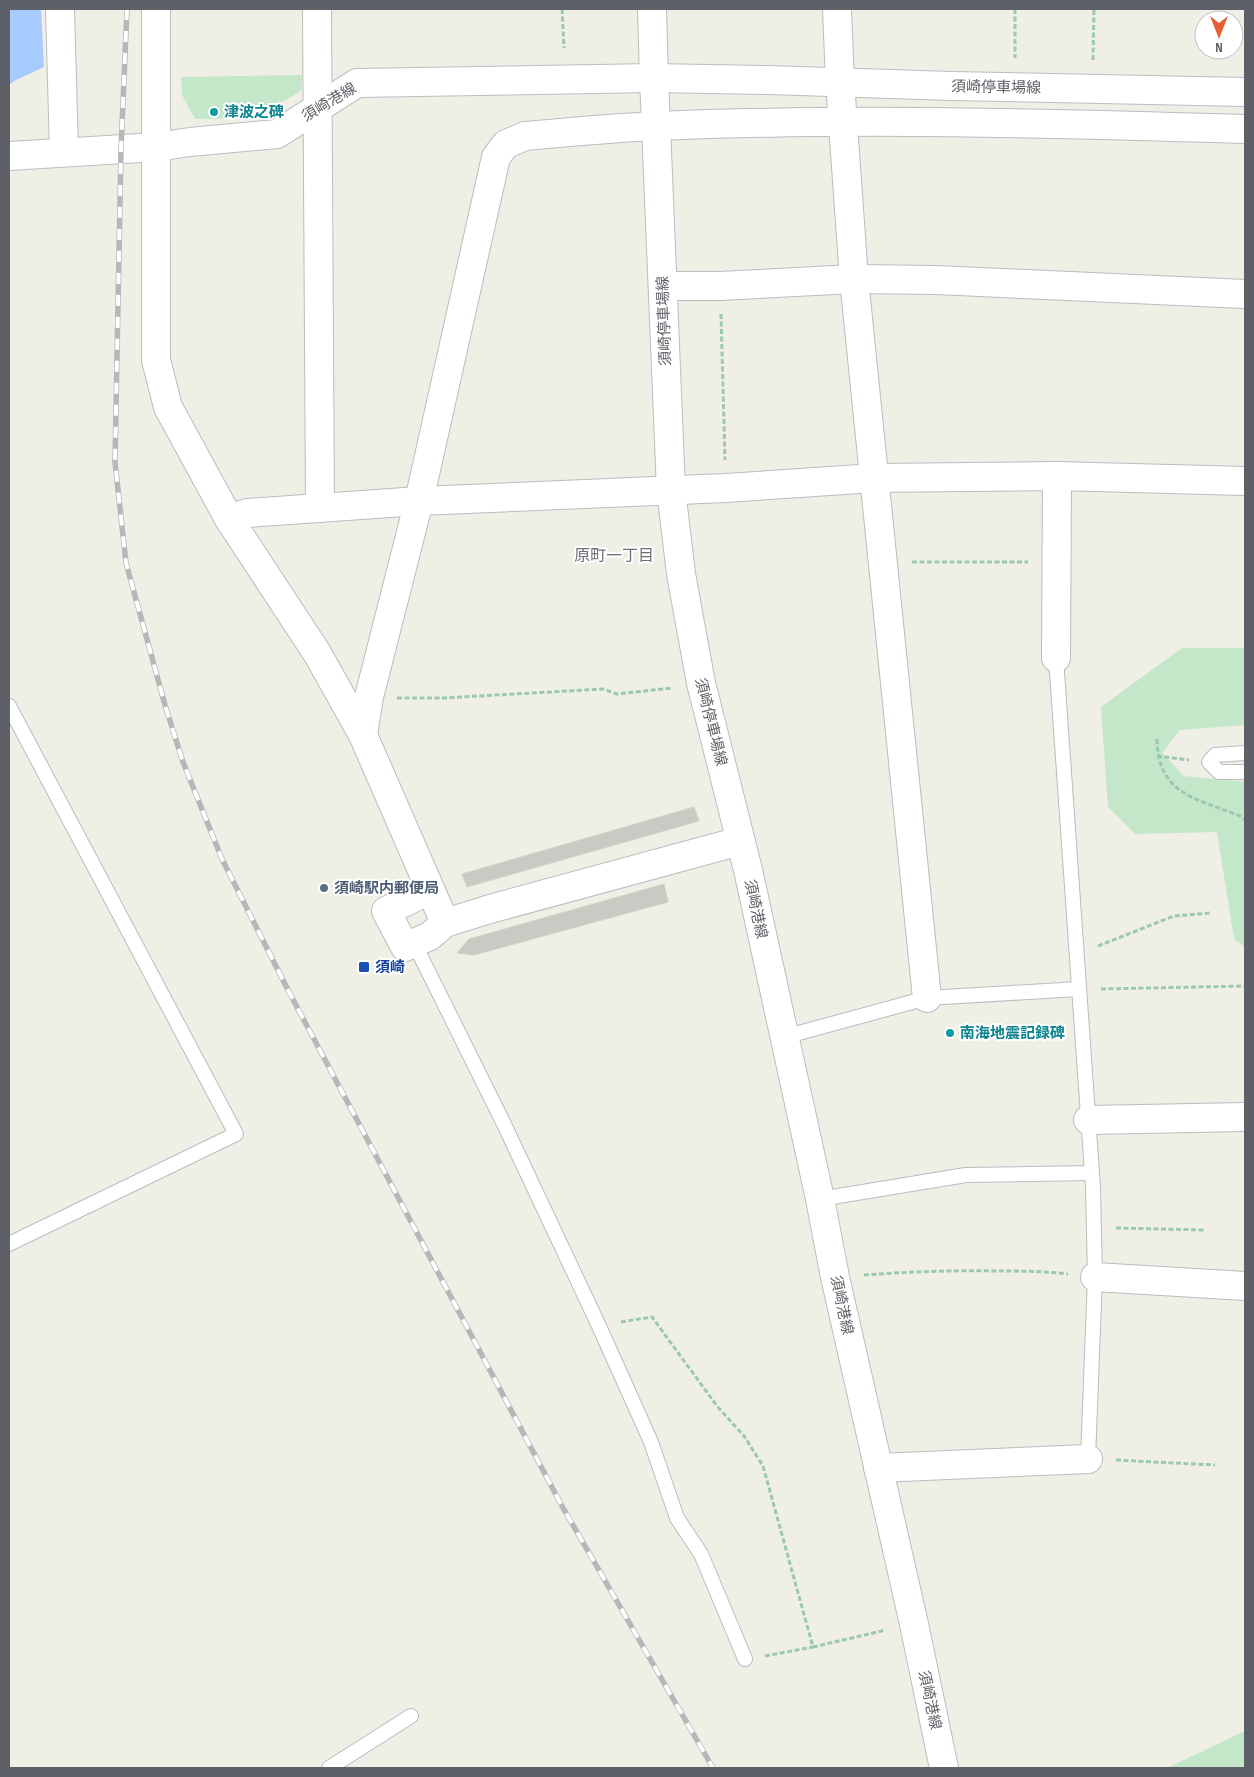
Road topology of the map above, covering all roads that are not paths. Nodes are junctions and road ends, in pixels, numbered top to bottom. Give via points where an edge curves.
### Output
1 (60, 9) edge
2 (156, 9) edge
3 (317, 9) edge
4 (652, 9) edge
5 (837, 9) edge
6 (654, 78) junction
7 (840, 82) junction
8 (1245, 92) edge
9 (317, 109) junction
10 (843, 121) junction
11 (655, 126) junction
12 (1245, 129) edge
13 (156, 147) junction
14 (64, 152) junction
15 (9, 156) edge
16 (854, 279) junction
17 (663, 286) junction
18 (1245, 294) edge
19 (1057, 476) junction
20 (875, 478) junction
21 (1245, 481) edge
22 (671, 490) junction
23 (419, 502) junction
24 (320, 508) junction
25 (230, 519) junction
26 (1056, 658) joint
27 (9, 706) edge
28 (363, 735) junction
29 (1245, 753) edge
30 (1245, 772) edge
31 (740, 841) junction
32 (430, 890) junction
33 (445, 923) junction
34 (414, 943) junction
35 (1079, 989) junction
36 (927, 998) junction
37 (784, 1037) junction
38 (1245, 1117) edge
39 (1088, 1120) junction
40 (1092, 1173) junction
41 (820, 1199) junction
42 (9, 1244) edge
43 (1095, 1277) junction
44 (1245, 1286) edge
45 (1088, 1459) joint
46 (878, 1468) junction
47 (745, 1659) road end
48 (411, 1716) dead end
49 (328, 1768) edge
50 (944, 1768) edge

1 - 14 street
2 - 13 street
3 - 9 street
4 - 6 street
5 - 7 street
6 - 7 street, 須崎停車場線
6 - 9 street, 須崎港線 via 357,82
6 - 11 street, 須崎停車場線
7 - 8 street, 須崎停車場線
7 - 10 street
9 - 13 street, 須崎港線 via 277,134
9 - 24 street
10 - 11 street
10 - 12 street
10 - 16 street
11 - 17 street, 須崎停車場線
11 - 23 street via 525,136 506,144 496,157
13 - 14 street, 須崎港線
13 - 25 street via 156,360 168,407
14 - 15 street, 須崎港線
16 - 17 street
16 - 18 street via 946,280
16 - 20 street
17 - 22 street, 須崎停車場線
19 - 20 street
19 - 21 street
19 - 26 street
20 - 22 street
20 - 36 street
22 - 23 street
22 - 31 street, 須崎停車場線 via 681,574 701,683
23 - 24 street
23 - 28 street via 369,697
24 - 25 street via 247,513
25 - 28 street via 317,653
26 - 35 lane
27 - 42 lane via 236,1134
28 - 32 street
29 - 30 lane via 1215,755 1209,762 1219,772
31 - 33 street
31 - 37 street, 須崎港線
32 - 33 street
32 - 34 street via 386,911 404,948
33 - 34 street via 430,936
34 - 47 lane via 599,1326 652,1442 677,1518 701,1554
35 - 36 lane
35 - 39 lane
36 - 37 lane
37 - 41 street, 須崎港線
38 - 39 street
39 - 40 lane
40 - 41 lane via 966,1175
40 - 43 lane
41 - 46 street, 須崎港線
43 - 44 street
43 - 45 lane
45 - 46 street
46 - 50 street, 須崎港線
48 - 49 lane

